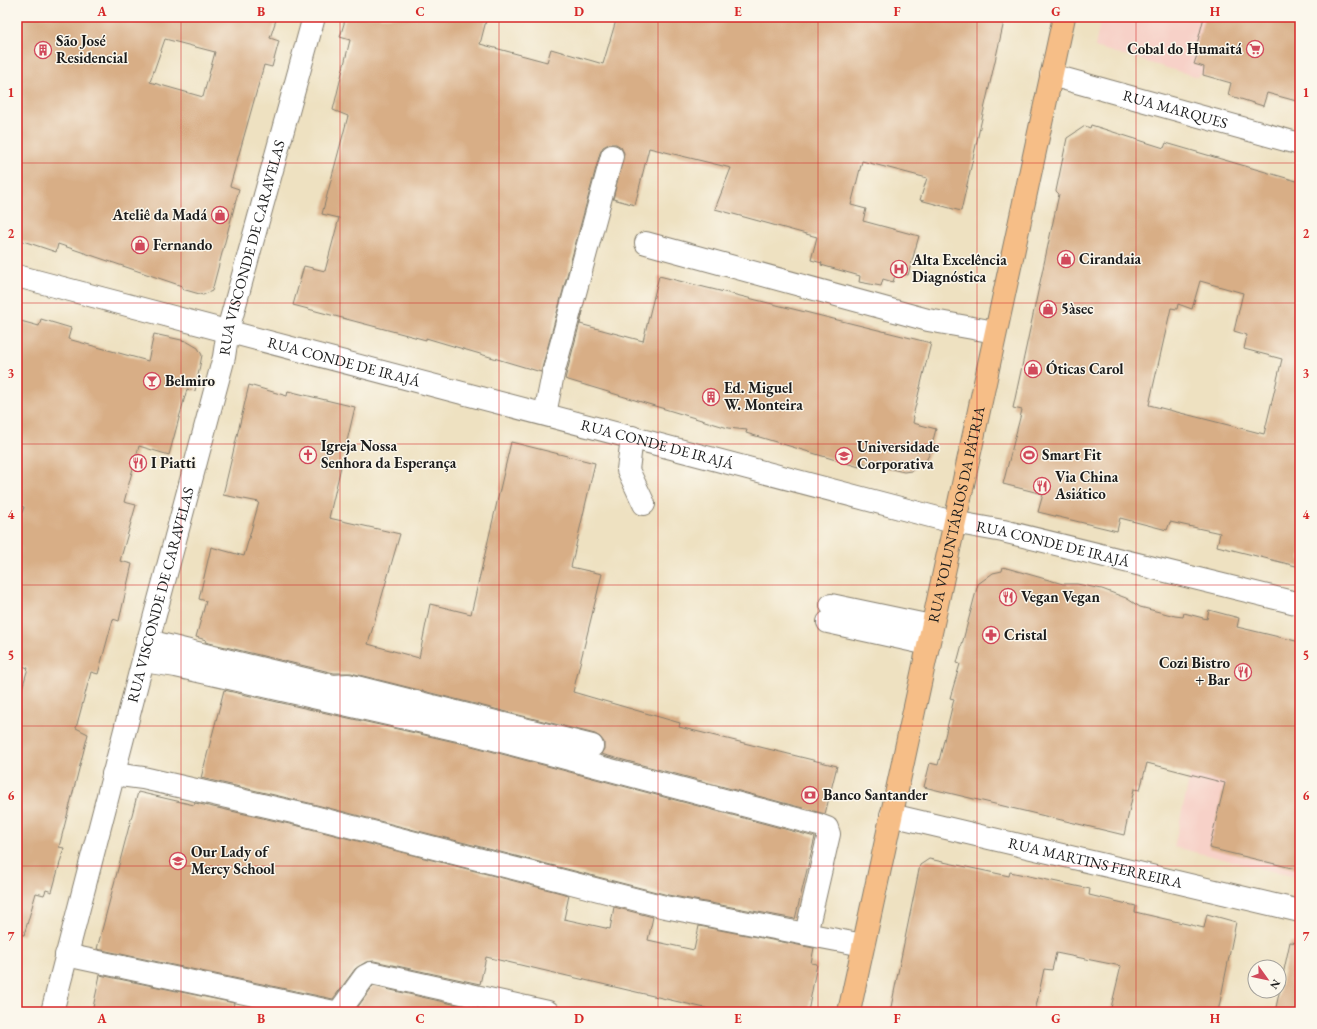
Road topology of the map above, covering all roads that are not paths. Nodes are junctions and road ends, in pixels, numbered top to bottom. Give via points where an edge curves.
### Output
1 (314, 17) edge
2 (1064, 17) edge
3 (1051, 75) junction
4 (1300, 144) edge
5 (612, 156) dead end
6 (646, 243) dead end
7 (17, 276) edge
8 (228, 330) junction
9 (995, 332) junction
10 (545, 414) junction
11 (632, 437) junction
12 (644, 504) dead end
13 (953, 522) junction
14 (1300, 604) edge
15 (829, 613) dead end
16 (929, 635) junction
17 (145, 651) junction
18 (592, 746) dead end
19 (113, 774) junction
20 (891, 815) junction
21 (1300, 912) edge
22 (806, 934) junction
23 (863, 945) junction
24 (66, 955) junction
25 (52, 1012) edge
26 (334, 1012) edge
27 (339, 1012) edge
28 (548, 1012) edge
29 (848, 1012) edge

1 - 8 street, RUA VISCONDE DE CARAVELAS
2 - 3 main road, RUA VOLUNTÁRIOS DA PÁTRIA
3 - 4 street, RUA MARQUES
3 - 9 main road, RUA VOLUNTÁRIOS DA PÁTRIA
5 - 10 street via 553,374
6 - 9 street via 928,320
7 - 8 street, RUA CONDE DE IRAJÁ
8 - 10 street, RUA CONDE DE IRAJÁ
8 - 17 street, RUA VISCONDE DE CARAVELAS via 224,357
9 - 13 main road, RUA VOLUNTÁRIOS DA PÁTRIA
10 - 11 street, RUA CONDE DE IRAJÁ
11 - 12 street via 628,470
11 - 13 street, RUA CONDE DE IRAJÁ
13 - 14 street, RUA CONDE DE IRAJÁ via 1011,533
13 - 16 main road, RUA VOLUNTÁRIOS DA PÁTRIA
15 - 16 street
16 - 20 main road, RUA VOLUNTÁRIOS DA PÁTRIA
17 - 18 street via 333,686 348,685
17 - 19 street, RUA VISCONDE DE CARAVELAS
17 - 22 street via 176,666 467,732 827,828 829,834
19 - 22 street via 143,778 306,815 665,907
19 - 24 street, RUA VISCONDE DE CARAVELAS
20 - 21 street, RUA MARTINS FERREIRA
20 - 23 main road, RUA VOLUNTÁRIOS DA PÁTRIA
22 - 23 street
23 - 29 main road, RUA VOLUNTÁRIOS DA PÁTRIA
24 - 25 street, RUA VISCONDE DE CARAVELAS
24 - 26 street
27 - 28 street via 365,976 371,973

